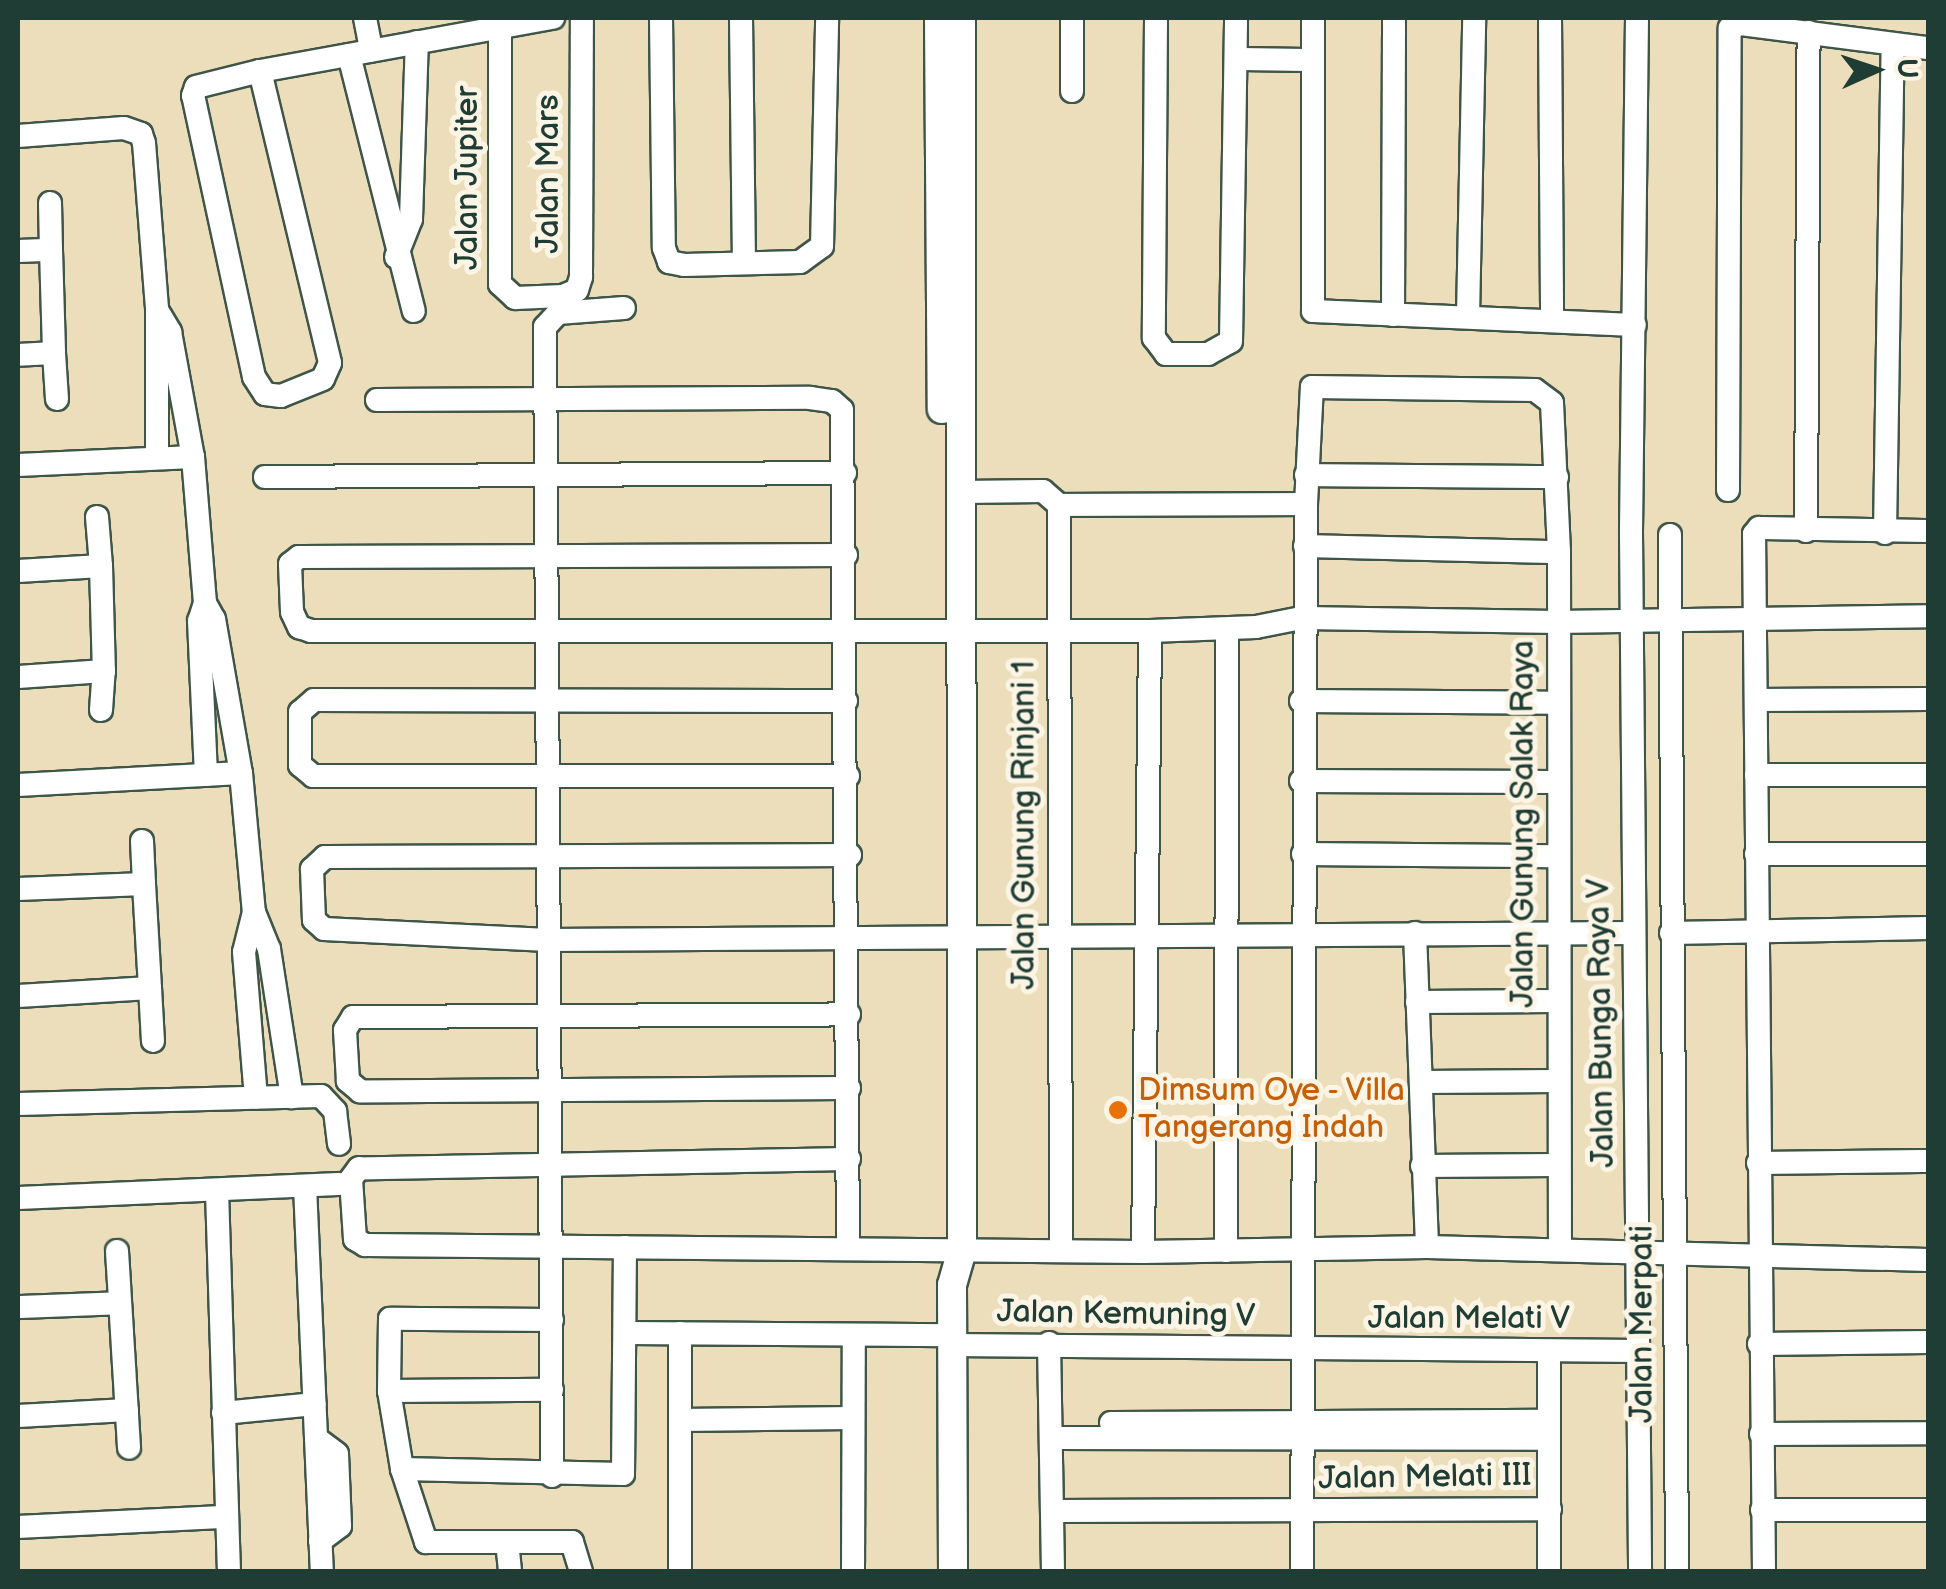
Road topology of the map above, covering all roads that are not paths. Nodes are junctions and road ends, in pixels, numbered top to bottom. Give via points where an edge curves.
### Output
1 (366, 18) edge
2 (553, 18) edge
3 (582, 18) edge
4 (662, 18) edge
5 (741, 18) edge
6 (827, 18) edge
7 (939, 18) edge
8 (961, 18) edge
9 (1072, 18) edge
10 (1156, 18) edge
11 (1236, 18) edge
12 (1312, 18) edge
13 (1394, 18) edge
14 (1474, 18) edge
15 (1550, 18) edge
16 (1637, 18) edge
17 (500, 26) junction
18 (1809, 32) junction
19 (416, 42) junction
20 (1893, 44) junction
21 (1928, 48) edge
22 (360, 52) junction
23 (1236, 60) junction
24 (1312, 60) junction
25 (260, 71) junction
26 (1072, 91) dead end
27 (18, 136) edge
28 (50, 203) dead end
29 (51, 250) junction
30 (18, 252) edge
31 (396, 257) junction
32 (744, 263) junction
33 (539, 297) joint
34 (624, 308) dead end
35 (157, 310) junction
36 (414, 311) dead end
37 (1393, 314) junction
38 (1468, 316) junction
39 (1552, 320) junction
40 (1635, 325) junction
41 (54, 353) junction
42 (18, 355) edge
43 (548, 399) junction
44 (57, 400) dead end
45 (377, 400) dead end
46 (192, 457) junction
47 (157, 458) junction
48 (18, 465) edge
49 (845, 473) junction
50 (550, 474) junction
51 (1306, 474) junction
52 (265, 477) dead end
53 (1558, 477) junction
54 (1728, 490) dead end
55 (960, 492) junction
56 (1306, 504) junction
57 (1059, 505) junction
58 (98, 517) dead end
59 (1928, 531) edge
60 (1806, 532) junction
61 (1886, 533) junction
62 (1670, 535) dead end
63 (1305, 546) junction
64 (1559, 552) junction
65 (550, 554) junction
66 (846, 555) junction
67 (100, 566) junction
68 (18, 570) edge
69 (205, 604) junction
70 (1928, 616) edge
71 (1301, 618) junction
72 (1633, 618) junction
73 (1670, 618) junction
74 (1757, 619) junction
75 (1557, 622) junction
76 (1057, 629) junction
77 (1227, 629) junction
78 (549, 630) junction
79 (846, 631) junction
80 (952, 631) junction
81 (1150, 631) junction
82 (104, 672) junction
83 (18, 677) edge
84 (550, 698) junction
85 (1928, 699) edge
86 (1756, 700) junction
87 (846, 701) junction
88 (1301, 701) junction
89 (1556, 703) junction
90 (101, 710) dead end
91 (241, 773) junction
92 (206, 775) junction
93 (1756, 775) junction
94 (1928, 775) edge
95 (848, 776) junction
96 (549, 777) junction
97 (1301, 781) junction
98 (1556, 782) junction
99 (18, 786) edge
100 (142, 841) dead end
101 (1303, 854) junction
102 (1756, 854) junction
103 (1928, 854) edge
104 (850, 855) junction
105 (549, 856) junction
106 (1556, 856) junction
107 (144, 884) junction
108 (18, 888) edge
109 (254, 912) junction
110 (1928, 928) edge
111 (1754, 932) junction
112 (1415, 933) junction
113 (1671, 933) junction
114 (1228, 934) junction
115 (1303, 934) junction
116 (1555, 934) junction
117 (1632, 934) junction
118 (1146, 935) junction
119 (850, 937) junction
120 (952, 938) junction
121 (548, 940) junction
122 (1058, 941) junction
123 (150, 988) junction
124 (18, 996) edge
125 (1554, 1001) junction
126 (1417, 1002) junction
127 (549, 1012) junction
128 (849, 1014) junction
129 (153, 1042) dead end
130 (1556, 1081) junction
131 (1421, 1082) junction
132 (550, 1088) junction
133 (849, 1088) junction
134 (292, 1097) junction
135 (256, 1098) junction
136 (18, 1104) edge
137 (339, 1144) dead end
138 (849, 1159) junction
139 (1928, 1161) edge
140 (1758, 1162) junction
141 (552, 1165) junction
142 (1556, 1165) junction
143 (1422, 1166) junction
144 (339, 1184) dead end
145 (306, 1186) junction
146 (217, 1191) junction
147 (18, 1198) edge
148 (552, 1246) junction
149 (625, 1246) junction
150 (1427, 1246) junction
151 (848, 1247) junction
152 (952, 1248) junction
153 (1302, 1249) junction
154 (1560, 1250) junction
155 (1637, 1250) junction
156 (117, 1251) dead end
157 (1061, 1251) junction
158 (1226, 1251) junction
159 (1143, 1252) junction
160 (1675, 1252) junction
161 (1757, 1259) junction
162 (1928, 1260) edge
163 (120, 1303) junction
164 (18, 1307) edge
165 (552, 1320) junction
166 (626, 1333) junction
167 (680, 1333) junction
168 (854, 1335) junction
169 (951, 1340) junction
170 (1928, 1342) edge
171 (1049, 1343) junction
172 (1759, 1344) junction
173 (1549, 1351) junction
174 (1639, 1351) junction
175 (1300, 1352) junction
176 (552, 1390) junction
177 (389, 1392) junction
178 (314, 1404) junction
179 (127, 1410) junction
180 (223, 1413) junction
181 (18, 1416) edge
182 (852, 1418) junction
183 (680, 1420) junction
184 (1928, 1421) edge
185 (1761, 1428) junction
186 (1052, 1430) junction
187 (1549, 1430) junction
188 (1301, 1431) junction
189 (1928, 1433) edge
190 (129, 1448) dead end
191 (402, 1469) junction
192 (552, 1476) junction
193 (1550, 1509) junction
194 (1762, 1510) junction
195 (1928, 1510) edge
196 (1054, 1512) junction
197 (1302, 1512) junction
198 (226, 1517) junction
199 (18, 1526) edge
200 (507, 1542) junction
201 (229, 1572) edge
202 (322, 1572) edge
203 (510, 1572) edge
204 (581, 1572) edge
205 (680, 1572) edge
206 (854, 1572) edge
207 (953, 1572) edge
208 (1054, 1572) edge
209 (1302, 1572) edge
210 (1549, 1572) edge
211 (1640, 1572) edge
212 (1677, 1572) edge
213 (1764, 1572) edge

1 - 22 street
2 - 17 street
3 - 33 street, Jalan Mars via 580,284 571,295
4 - 32 street via 665,254 672,264
5 - 32 street
6 - 32 street via 822,246 800,262
7 - 80 main road
8 - 55 main road
9 - 26 street
10 - 23 street via 1154,338 1160,353 1208,354 1232,341
11 - 23 street
12 - 24 street
13 - 37 street
14 - 38 street
15 - 39 street
16 - 40 street, Jalan Bunga Raya V
17 - 19 street
17 - 33 street, Jalan Jupiter via 500,284 510,296
18 - 20 street
18 - 54 street via 1740,24 1729,30
18 - 60 street
19 - 22 street
19 - 31 street via 412,219
20 - 21 street
20 - 61 street
22 - 25 street
22 - 31 street
23 - 24 street
24 - 37 street via 1312,308 1319,314
25 - 25 street via 330,364 320,381 282,396 265,394 254,377 193,96 204,84
27 - 35 street via 124,128 141,134
28 - 29 street
29 - 30 street
29 - 41 street
31 - 36 street
34 - 43 street via 558,313 547,320
35 - 46 street via 170,332
35 - 47 street
37 - 38 street
38 - 39 street
39 - 40 street
40 - 72 street, Jalan Bunga Raya V
41 - 42 street
41 - 44 street
43 - 45 street
43 - 49 street via 832,401 842,410
43 - 50 street
46 - 47 street
46 - 69 street
47 - 48 street
49 - 50 street
49 - 66 street
50 - 52 street
50 - 65 street
51 - 53 street
51 - 53 street, Jalan Gunung Salak Raya via 1312,387 1535,390 1550,398
51 - 56 street
53 - 64 street, Jalan Gunung Salak Raya
55 - 57 street via 1043,491
55 - 80 main road
56 - 57 street
56 - 63 street
57 - 76 street, Jalan Gunung Rinjani 1
58 - 67 street
59 - 61 street
60 - 61 street
60 - 74 street via 1755,530
62 - 73 street, Jalan Merpati
63 - 64 street
63 - 71 street
64 - 75 street, Jalan Gunung Salak Raya
65 - 66 street
65 - 78 street
65 - 78 street via 299,557 289,569 292,612 304,630
66 - 79 street
67 - 68 street
67 - 82 street
69 - 91 street via 214,619
69 - 92 street via 199,620
70 - 74 street
71 - 75 street
71 - 77 street
71 - 88 street
72 - 73 street
72 - 75 street
72 - 117 street, Jalan Bunga Raya V
73 - 74 street
73 - 113 street, Jalan Merpati
74 - 86 street
75 - 89 street, Jalan Gunung Salak Raya
76 - 80 street
76 - 81 street
76 - 122 street, Jalan Gunung Rinjani 1
77 - 81 street
77 - 114 street
78 - 79 street
78 - 84 street
79 - 80 street
79 - 87 street
80 - 120 main road
81 - 118 street
82 - 83 street
82 - 90 street
84 - 87 street
84 - 96 street
84 - 96 street via 314,700 300,712 300,765 313,776
85 - 86 street
86 - 93 street
87 - 95 street
88 - 89 street
88 - 97 street
89 - 98 street, Jalan Gunung Salak Raya
91 - 92 street
91 - 109 street
92 - 99 street
93 - 94 street
93 - 102 street
95 - 96 street
95 - 104 street
96 - 105 street
97 - 98 street
97 - 101 street
98 - 106 street, Jalan Gunung Salak Raya
100 - 107 street
101 - 106 street
101 - 115 street
102 - 103 street
102 - 111 street
104 - 105 street
104 - 119 street
105 - 121 street
105 - 121 street via 324,857 312,869 314,920 324,929
106 - 116 street, Jalan Gunung Salak Raya
107 - 108 street
107 - 123 street
109 - 134 street via 269,950
109 - 135 street via 244,952
110 - 111 street
111 - 113 street
111 - 140 street
112 - 115 street
112 - 116 street
112 - 126 street
113 - 160 street, Jalan Merpati
114 - 115 street
114 - 118 street
114 - 158 street
115 - 153 street
116 - 117 street
116 - 125 street, Jalan Gunung Salak Raya
117 - 155 street, Jalan Bunga Raya V
118 - 122 street
118 - 159 street
119 - 120 street
119 - 121 street
119 - 128 street
120 - 122 street
120 - 152 main road
121 - 127 street
122 - 157 street, Jalan Gunung Rinjani 1
123 - 124 street
123 - 129 street
125 - 126 street
125 - 130 street, Jalan Gunung Salak Raya
126 - 131 street
127 - 128 street
127 - 132 street
127 - 132 street via 353,1017 345,1030 348,1081 360,1091
128 - 133 street
130 - 131 street
130 - 142 street, Jalan Gunung Salak Raya
131 - 143 street
132 - 133 street
132 - 141 street
133 - 138 street
134 - 135 street
134 - 137 street via 331,1100
135 - 136 street
138 - 141 street
138 - 151 street
139 - 140 street
140 - 161 street
141 - 148 street
141 - 148 street via 359,1168 351,1179 360,1244
142 - 143 street
142 - 154 street, Jalan Gunung Salak Raya
143 - 150 street
144 - 145 street
145 - 146 street
145 - 178 street
146 - 147 street
146 - 180 street
148 - 149 street
148 - 165 street
149 - 151 street
149 - 166 street
150 - 153 street
150 - 154 street
151 - 152 street
152 - 157 street
152 - 169 main road
153 - 158 street
153 - 175 street
154 - 155 street
155 - 160 street
155 - 174 street, Jalan Bunga Raya V
156 - 163 street
157 - 159 street
158 - 159 street
160 - 161 street
160 - 212 street, Jalan Merpati
161 - 162 street
161 - 172 street
163 - 164 street
163 - 179 street
165 - 176 street
165 - 177 street via 390,1318
166 - 167 street, Jalan Kemuning V
166 - 192 street via 623,1474
167 - 168 street, Jalan Kemuning V
167 - 183 street
168 - 169 street, Jalan Kemuning V
168 - 182 street
169 - 171 street, Jalan Kemuning V
169 - 207 main road
170 - 172 street
171 - 175 street, Jalan Kemuning V
171 - 186 street
172 - 185 street
173 - 174 street, Jalan Melati V
173 - 175 street, Jalan Melati V
173 - 187 street
174 - 211 street, Jalan Bunga Raya V
175 - 188 street
176 - 177 street
176 - 192 street
177 - 191 street
178 - 180 street
178 - 202 street
179 - 181 street
179 - 190 street
180 - 198 street
182 - 183 street
182 - 206 street
183 - 205 street
184 - 185 street
185 - 189 street
185 - 194 street
186 - 188 street
186 - 196 street
187 - 188 street
187 - 193 street
188 - 197 street
191 - 192 street
191 - 200 street via 426,1542
193 - 197 street, Jalan Melati III
193 - 210 street
194 - 195 street
194 - 213 street
196 - 197 street, Jalan Melati III
196 - 208 street
197 - 209 street
198 - 199 street
198 - 201 street
200 - 203 street
200 - 204 street via 572,1542

